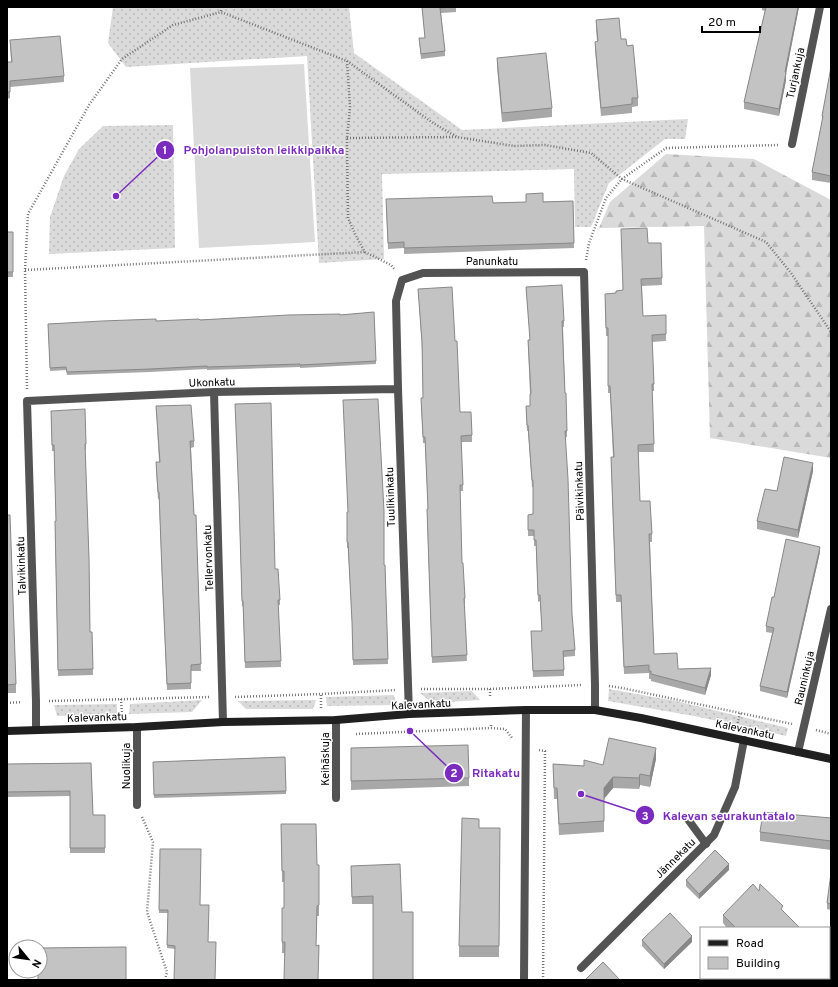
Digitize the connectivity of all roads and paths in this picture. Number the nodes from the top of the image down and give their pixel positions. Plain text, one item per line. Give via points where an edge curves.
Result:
1 (221, 7) edge
2 (820, 7) edge
3 (221, 12) junction
4 (347, 61) junction
5 (457, 137) junction
6 (347, 138) junction
7 (792, 144) joint
8 (622, 179) junction
9 (365, 252) junction
10 (25, 270) junction
11 (584, 272) junction
12 (402, 280) junction
13 (831, 332) edge
14 (398, 389) junction
15 (214, 392) junction
16 (27, 401) junction
17 (831, 609) edge
18 (526, 710) junction
19 (595, 710) junction
20 (408, 714) junction
21 (336, 720) junction
22 (223, 722) junction
23 (137, 727) junction
24 (491, 728) dead end
25 (36, 730) junction
26 (7, 731) edge
27 (336, 735) junction
28 (744, 740) junction
29 (526, 750) junction
30 (798, 752) junction
31 (831, 759) edge
32 (336, 798) dead end
33 (137, 805) joint
34 (687, 818) dead end
35 (706, 844) junction
36 (581, 968) dead end
37 (165, 980) edge
38 (524, 980) edge
39 (543, 980) edge

1 - 3 path
2 - 7 street, Turjankuja
3 - 4 path
3 - 10 path via 173,26 122,59 89,105 28,214
4 - 5 path via 433,123
4 - 6 path via 350,107
5 - 6 path
5 - 8 path via 514,146 545,145 591,154
6 - 9 path via 348,218
7 - 8 path via 666,148
8 - 11 path via 606,198 589,243
8 - 13 path via 766,242 791,273
9 - 10 path
9 - 12 path via 391,265
10 - 16 path
11 - 12 street, Panunkatu via 423,273
11 - 19 street, Päivikinkatu
12 - 14 street, Tuulikinkatu via 396,301
14 - 15 street, Ukonkatu
14 - 20 street, Tuulikinkatu
15 - 16 street, Ukonkatu
15 - 22 street, Tellervonkatu
16 - 25 street, Talvikinkatu
17 - 30 street, Rauninkuja
18 - 19 street, Kalevankatu
18 - 20 street, Kalevankatu
18 - 29 street
19 - 28 street, Kalevankatu
20 - 21 street, Kalevankatu
21 - 22 street, Kalevankatu
21 - 27 street, Keihäskuja
22 - 23 street, Kalevankatu
23 - 25 street, Kalevankatu
23 - 33 street, Nuolikuja
24 - 27 path
25 - 26 street, Kalevankatu
27 - 32 street, Keihäskuja
28 - 30 street, Kalevankatu
28 - 35 street, Jännekatu via 735,787 714,835
29 - 38 street
29 - 39 path via 544,751
30 - 31 street, Kalevankatu
33 - 37 path via 153,842 148,912 167,972
34 - 35 street
35 - 36 street, Jännekatu

